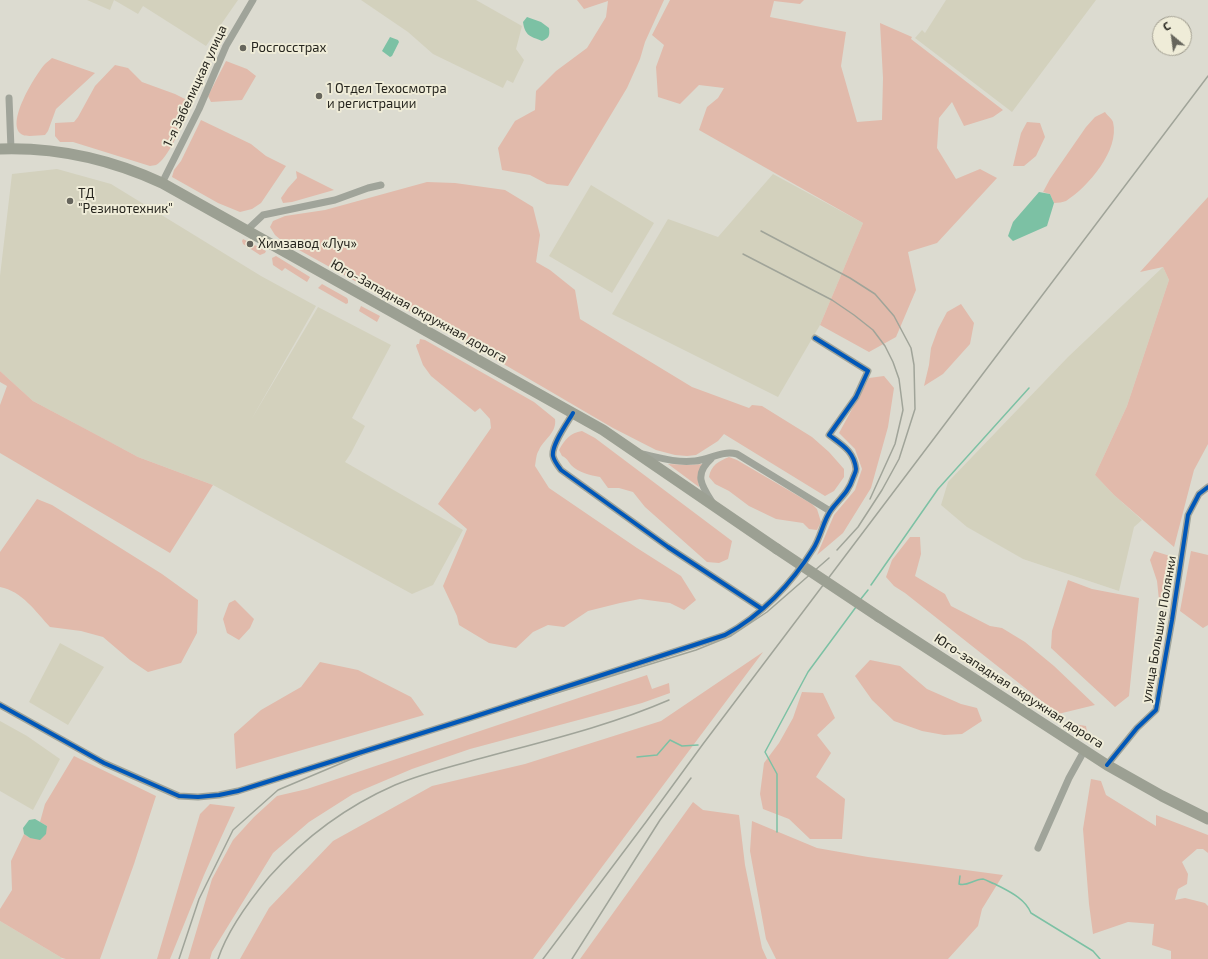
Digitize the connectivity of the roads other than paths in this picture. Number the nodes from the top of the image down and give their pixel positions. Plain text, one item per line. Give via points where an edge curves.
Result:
1 (253, 0) edge
2 (9, 98) dead end
3 (6, 149) edge
4 (162, 183) junction
5 (381, 185) dead end
6 (246, 231) junction
7 (815, 338) dead end
8 (573, 412) junction
9 (636, 452) junction
10 (712, 458) junction
11 (1208, 487) edge
12 (715, 507) junction
13 (830, 511) junction
14 (778, 549) joint
15 (762, 609) junction
16 (0, 705) edge
17 (1084, 751) junction
18 (1107, 765) junction
19 (1208, 819) edge
20 (1038, 848) dead end

1 - 4 street, 1-я Забелицкая улица via 226,46 199,109
2 - 3 street
3 - 4 highway, Юго-Западная окружная дорога via 66,152 131,170
4 - 6 highway, Юго-Западная окружная дорога
5 - 6 street via 335,200 263,215
6 - 8 highway, Юго-Западная окружная дорога
7 - 13 street via 868,371 856,397 829,435 852,453 856,471 850,488
8 - 9 highway, Юго-Западная окружная дорога
8 - 15 street via 553,450 554,460 561,470 668,547
9 - 10 street via 676,461
9 - 12 highway, Юго-Западная окружная дорога
10 - 12 street via 703,467 700,480
10 - 13 street via 728,453 742,457
11 - 18 street, улица Большие Полянки via 1199,494 1188,515 1156,710 1137,728
12 - 14 highway, Юго-Западная окружная дорога
13 - 15 street via 814,548 782,590
14 - 17 highway, Юго-западная окружная дорога, bridge
15 - 16 street via 739,628 710,640 219,795 179,796 104,763
17 - 18 highway, Юго-западная окружная дорога
17 - 20 street
18 - 19 highway, Юго-западная окружная дорога

